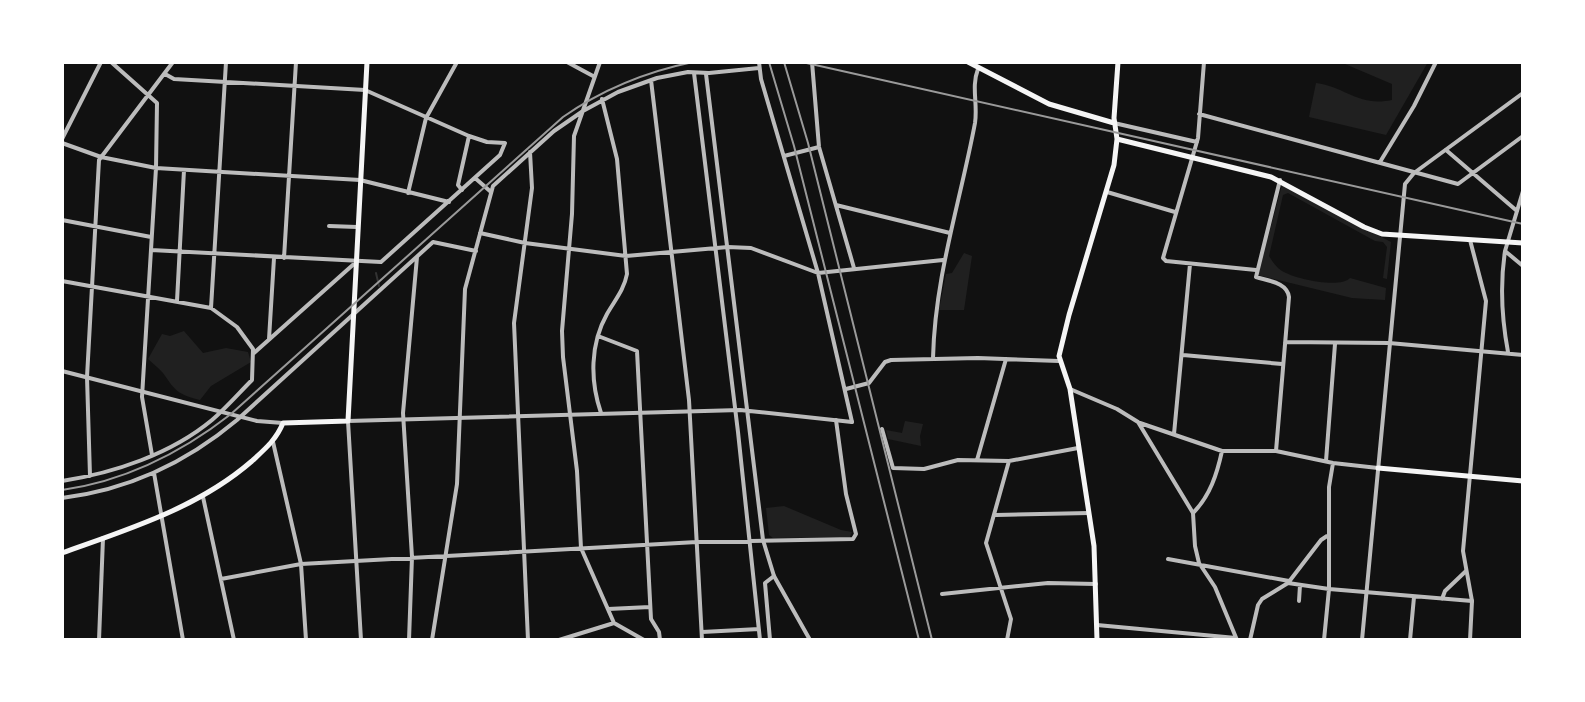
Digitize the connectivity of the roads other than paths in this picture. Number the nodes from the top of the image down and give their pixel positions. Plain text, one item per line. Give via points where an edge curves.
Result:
1 (101, 62) edge
2 (111, 62) edge
3 (173, 62) edge
4 (226, 62) edge
5 (296, 62) edge
6 (367, 62) edge
7 (457, 62) edge
8 (567, 62) edge
9 (600, 62) edge
10 (812, 62) edge
11 (968, 62) edge
12 (1118, 62) edge
13 (1204, 62) edge
14 (1436, 62) edge
15 (759, 65) edge
16 (978, 69) junction
17 (694, 73) junction
18 (165, 74) junction
19 (706, 74) junction
20 (594, 76) junction
21 (651, 80) junction
22 (225, 82) junction
23 (294, 86) junction
24 (365, 90) junction
25 (1523, 93) edge
26 (148, 95) junction
27 (602, 99) junction
28 (583, 111) junction
29 (1199, 114) junction
30 (426, 118) junction
31 (1114, 123) junction
32 (469, 136) junction
33 (1523, 136) edge
34 (1117, 139) junction
35 (62, 141) edge
36 (1197, 142) junction
37 (819, 147) junction
38 (1446, 150) junction
39 (530, 152) junction
40 (784, 156) junction
41 (101, 157) junction
42 (1192, 158) junction
43 (1380, 162) junction
44 (156, 168) junction
45 (184, 170) junction
46 (219, 172) junction
47 (1414, 173) junction
48 (1472, 173) junction
49 (289, 176) junction
50 (475, 178) junction
51 (360, 180) junction
52 (1280, 180) junction
53 (462, 190) junction
54 (1523, 191) edge
55 (491, 192) junction
56 (1107, 192) junction
57 (408, 193) junction
58 (449, 202) junction
59 (836, 205) junction
60 (1517, 211) junction
61 (1175, 214) junction
62 (62, 220) edge
63 (329, 226) dead end
64 (95, 227) junction
65 (357, 227) junction
66 (480, 233) junction
67 (950, 233) junction
68 (1399, 236) junction
69 (151, 237) junction
70 (1470, 240) junction
71 (1508, 241) junction
72 (525, 243) junction
73 (1523, 243) edge
74 (728, 247) junction
75 (715, 248) junction
76 (569, 249) junction
77 (151, 250) junction
78 (476, 251) junction
79 (1505, 251) junction
80 (179, 252) junction
81 (671, 253) junction
82 (214, 254) junction
83 (626, 256) junction
84 (417, 257) junction
85 (274, 258) junction
86 (284, 258) junction
87 (943, 260) junction
88 (355, 263) junction
89 (1190, 264) junction
90 (1523, 266) edge
91 (854, 268) junction
92 (1256, 270) junction
93 (818, 273) junction
94 (62, 281) edge
95 (92, 286) junction
96 (148, 296) junction
97 (177, 301) junction
98 (211, 308) junction
99 (353, 315) junction
100 (598, 336) junction
101 (269, 340) junction
102 (1285, 342) junction
103 (1389, 343) junction
104 (1335, 344) junction
105 (1481, 351) junction
106 (254, 353) junction
107 (1508, 353) junction
108 (1183, 355) junction
109 (1523, 355) edge
110 (933, 358) junction
111 (1006, 359) junction
112 (1059, 361) junction
113 (1282, 364) junction
114 (62, 371) edge
115 (87, 377) junction
116 (846, 389) junction
117 (1070, 389) junction
118 (142, 392) junction
119 (735, 410) junction
120 (748, 410) junction
121 (690, 411) junction
122 (220, 412) junction
123 (640, 412) junction
124 (601, 413) junction
125 (569, 414) junction
126 (518, 415) junction
127 (241, 417) junction
128 (460, 417) junction
129 (404, 419) junction
130 (836, 420) junction
131 (348, 421) junction
132 (1138, 422) junction
133 (283, 423) junction
134 (882, 429) dead end
135 (1174, 434) junction
136 (273, 442) junction
137 (1078, 448) junction
138 (1222, 451) junction
139 (1276, 451) junction
140 (152, 455) junction
141 (977, 460) junction
142 (1009, 461) junction
143 (1326, 461) junction
144 (1333, 463) junction
145 (1378, 468) junction
146 (154, 473) junction
147 (90, 476) junction
148 (1470, 477) junction
149 (62, 481) edge
150 (1523, 481) edge
151 (203, 497) junction
152 (62, 498) edge
153 (1089, 513) junction
154 (1193, 513) junction
155 (995, 515) junction
156 (162, 516) junction
157 (1327, 536) junction
158 (103, 537) junction
159 (763, 540) junction
160 (750, 541) junction
161 (697, 542) junction
162 (647, 544) junction
163 (581, 548) junction
164 (524, 552) junction
165 (62, 553) edge
166 (447, 556) junction
167 (412, 557) junction
168 (1168, 559) dead end
169 (357, 561) junction
170 (1199, 563) junction
171 (301, 564) junction
172 (1466, 571) junction
173 (774, 576) junction
174 (221, 579) junction
175 (1289, 582) junction
176 (1096, 584) junction
177 (1300, 585) junction
178 (1001, 588) junction
179 (1329, 589) junction
180 (1366, 592) junction
181 (942, 594) dead end
182 (1414, 597) junction
183 (1442, 599) junction
184 (1299, 601) dead end
185 (1472, 601) junction
186 (650, 607) junction
187 (608, 609) junction
188 (614, 623) junction
189 (1097, 625) junction
190 (759, 629) junction
191 (702, 632) junction
192 (1177, 632) junction
193 (1236, 639) edge
194 (99, 640) edge
195 (183, 640) edge
196 (234, 640) edge
197 (306, 640) edge
198 (361, 640) edge
199 (409, 640) edge
200 (432, 640) edge
201 (528, 640) edge
202 (559, 640) edge
203 (644, 640) edge
204 (660, 640) edge
205 (702, 640) edge
206 (760, 640) edge
207 (770, 640) edge
208 (810, 640) edge
209 (1007, 640) edge
210 (1097, 640) edge
211 (1176, 640) edge
212 (1250, 640) edge
213 (1324, 640) edge
214 (1362, 640) edge
215 (1410, 640) edge
216 (1470, 640) edge

1 - 35 street
2 - 26 street
3 - 18 street
4 - 22 street
5 - 23 street
6 - 24 main road
7 - 30 street
8 - 20 street
9 - 20 street
10 - 37 street
11 - 16 main road
12 - 31 main road
13 - 29 street
14 - 43 street
15 - 19 street
15 - 40 street
16 - 31 main road via 1049,104
16 - 67 street via 973,82 975,120
17 - 19 street
17 - 21 street
17 - 75 street
18 - 22 street
18 - 26 street
19 - 74 street
20 - 28 street
21 - 27 street
21 - 81 street
22 - 23 street
22 - 46 street
23 - 24 street
23 - 49 street
24 - 30 street
24 - 51 main road
25 - 38 street
26 - 41 street
26 - 44 street via 157,103
27 - 28 street
27 - 83 street via 617,159
28 - 39 street
28 - 76 street via 574,136
29 - 36 street
29 - 43 street
30 - 32 street
30 - 57 street
31 - 34 main road
31 - 36 street
32 - 50 street via 505,143 500,155
32 - 53 street via 458,185
33 - 48 street
34 - 42 main road
34 - 56 main road
35 - 41 street
36 - 42 street
37 - 40 street
37 - 59 street
38 - 47 street
38 - 48 street
39 - 55 street
39 - 72 street
40 - 93 street
41 - 44 street
41 - 64 street
42 - 52 main road
42 - 61 street
43 - 47 street
44 - 45 street
44 - 69 street
45 - 46 street
45 - 80 street
46 - 49 street
46 - 82 street
47 - 48 street via 1458,184
47 - 68 street via 1404,189
48 - 60 street
49 - 51 street
49 - 86 street
50 - 53 street
50 - 55 street
51 - 57 street
51 - 65 main road
52 - 68 main road via 1373,231
52 - 92 street
53 - 58 street
54 - 60 street
55 - 66 street
56 - 61 street
56 - 112 main road
57 - 58 street
58 - 88 street via 383,261
59 - 67 street
59 - 91 street
60 - 71 street
61 - 89 street via 1163,258
62 - 64 street
63 - 65 street
64 - 69 street
64 - 95 street
65 - 88 main road
66 - 72 street
66 - 78 street
67 - 87 street
68 - 70 main road
68 - 103 street
69 - 77 street
70 - 71 main road
70 - 105 street via 1486,301
71 - 73 main road
71 - 79 street
72 - 76 street
72 - 126 street via 514,323
74 - 75 street
74 - 93 street via 762,250
74 - 120 street
75 - 81 street
75 - 119 street
76 - 83 street
76 - 125 street via 562,331
77 - 80 street
77 - 96 street
78 - 84 street via 433,242
78 - 128 street via 465,289
79 - 90 street
79 - 107 street via 1503,328
80 - 82 street
80 - 97 street
81 - 83 street
81 - 121 street
82 - 85 street
82 - 98 street
83 - 100 street via 625,286
84 - 99 street
84 - 129 street
85 - 86 street
85 - 101 street
86 - 88 street
87 - 91 street
87 - 110 street
88 - 99 main road
88 - 101 street
89 - 92 street
89 - 108 street
91 - 93 street
92 - 102 street via 1256,277 1288,291
93 - 116 street
94 - 95 street
95 - 96 street
95 - 115 street
96 - 97 street
96 - 118 street
97 - 98 street
98 - 106 street via 237,327
99 - 127 street
99 - 131 main road
100 - 123 street via 637,351
100 - 124 street via 593,392
101 - 106 street
102 - 104 street
102 - 113 street
103 - 104 street
103 - 105 street
103 - 145 street
104 - 143 street
105 - 107 street
105 - 148 street
106 - 122 street via 252,380
107 - 109 street
108 - 113 street
108 - 135 street
110 - 111 street
110 - 116 street via 885,362 869,383
111 - 112 street
111 - 141 street
112 - 117 main road
113 - 139 street
114 - 115 street
115 - 118 street
115 - 147 street
116 - 130 street via 852,422
117 - 132 street
117 - 137 main road
118 - 122 street
118 - 140 street
119 - 120 street
119 - 121 street
119 - 160 street
120 - 130 street
120 - 159 street
121 - 123 street
121 - 161 street
122 - 127 street
122 - 140 street
123 - 124 street
123 - 162 street
124 - 125 street
125 - 126 street
125 - 163 street
126 - 128 street
126 - 164 street
127 - 133 street
127 - 146 street via 210,442
128 - 129 street
128 - 166 street
129 - 131 street
129 - 167 street
130 - 159 street via 853,539
131 - 133 main road
131 - 169 street
132 - 135 street
132 - 154 street
133 - 136 main road
134 - 141 street via 893,468
135 - 138 street
136 - 151 main road
136 - 171 street
137 - 142 street
137 - 153 main road
138 - 139 street
138 - 154 street via 1215,479
139 - 143 street
140 - 147 street
141 - 142 street
142 - 155 street
143 - 144 street
144 - 145 street
144 - 157 street
145 - 148 main road
145 - 180 street
146 - 152 street
146 - 156 street
147 - 149 street
148 - 150 main road
148 - 172 street
151 - 156 main road
151 - 174 street
153 - 155 street
153 - 176 main road
154 - 170 street
155 - 178 street via 986,543
156 - 158 main road
156 - 195 street
157 - 175 street
157 - 179 street
158 - 165 main road
158 - 194 street
159 - 160 street
159 - 173 street
160 - 161 street
160 - 190 street
161 - 162 street
161 - 191 street
162 - 163 street
162 - 186 street
163 - 164 street
163 - 187 street
164 - 166 street
164 - 201 street
166 - 167 street
166 - 200 street
167 - 169 street
167 - 199 street
168 - 170 street
169 - 171 street
169 - 198 street
170 - 175 street
170 - 193 street
171 - 174 street
171 - 197 street
172 - 183 street
172 - 185 street
173 - 207 street via 765,583
173 - 208 street
174 - 196 street
175 - 177 street
175 - 212 street via 1262,599
176 - 178 street
176 - 189 main road
177 - 179 street
177 - 184 street
178 - 181 street
178 - 209 street via 1011,619
179 - 180 street
179 - 213 street
180 - 182 street
180 - 214 street
182 - 183 street
182 - 215 street
183 - 185 street
185 - 216 street
186 - 187 street
186 - 204 street
187 - 188 street
188 - 202 street
188 - 203 street
189 - 192 street
189 - 210 main road
190 - 191 street
190 - 206 street
191 - 205 street
192 - 193 street
192 - 211 street

